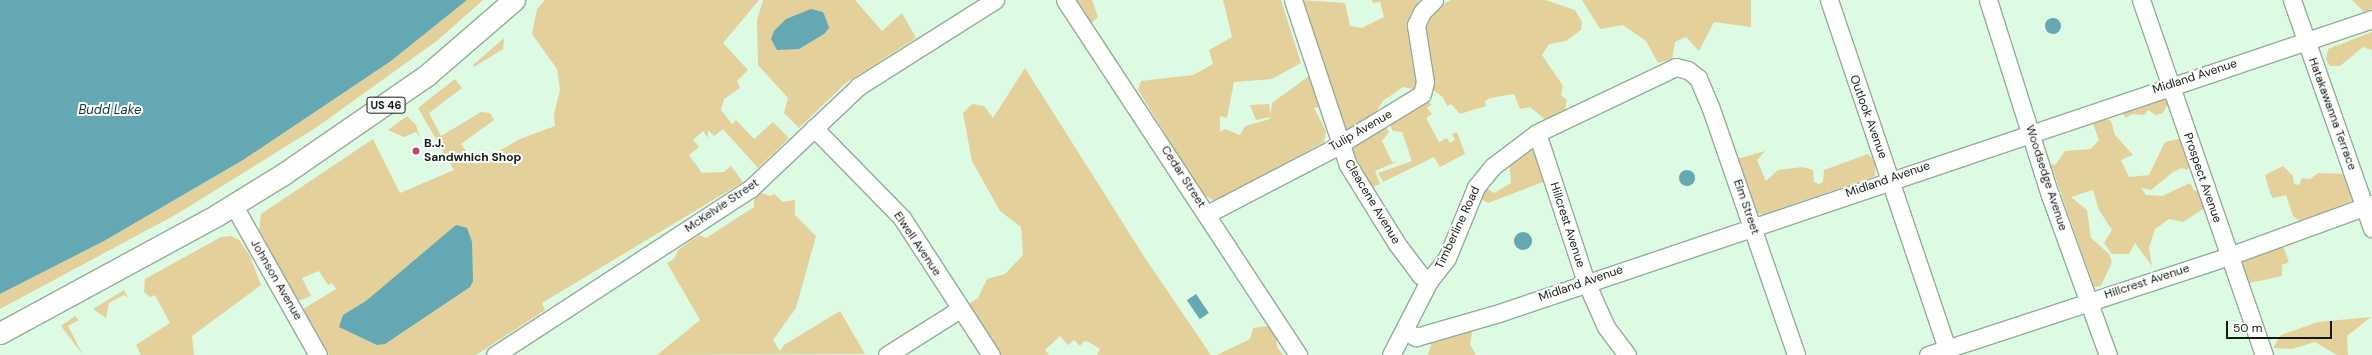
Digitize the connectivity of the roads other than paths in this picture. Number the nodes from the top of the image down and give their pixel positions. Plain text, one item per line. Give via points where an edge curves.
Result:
1 (514, 0) edge
2 (996, 0) edge
3 (1065, 0) edge
4 (1293, 0) edge
5 (1434, 0) edge
6 (1829, 0) edge
7 (1988, 0) edge
8 (2141, 0) edge
9 (2292, 0) edge
10 (2372, 19) edge
11 (2306, 41) junction
12 (1684, 68) joint
13 (2170, 85) junction
14 (814, 128) junction
15 (2031, 132) junction
16 (1537, 133) junction
17 (1339, 144) junction
18 (1890, 179) junction
19 (2369, 205) edge
20 (234, 206) junction
21 (1207, 214) junction
22 (1754, 228) junction
23 (2372, 228) edge
24 (2229, 256) junction
25 (1429, 281) junction
26 (1586, 282) junction
27 (2088, 301) junction
28 (960, 309) junction
29 (1405, 331) junction
30 (0, 333) edge
31 (1947, 348) junction
32 (318, 355) edge
33 (495, 355) edge
34 (887, 355) edge
35 (990, 355) edge
36 (1298, 355) edge
37 (1391, 355) edge
38 (1627, 355) edge
39 (1796, 355) edge
40 (1928, 355) edge
41 (2108, 355) edge
42 (2264, 355) edge

1 - 20 main road, US 46 via 471,40 406,91
2 - 14 street, McKelvie Street via 859,86
3 - 21 street, Cedar Street
4 - 17 street, Cleacene Avenue
5 - 17 street, Tulip Avenue via 1416,25 1424,92
6 - 18 street, Outlook Avenue
7 - 15 street, Woodsedge Avenue
8 - 13 street, Prospect Avenue
9 - 11 street, Hatakawanna Terrace
10 - 11 street, Midland Avenue
11 - 13 street, Midland Avenue
11 - 19 street, Hatakawanna Terrace
12 - 16 street, Timberline Road via 1666,69
12 - 22 street, Elm Street via 1702,86
13 - 15 street, Midland Avenue
13 - 24 street, Prospect Avenue
14 - 28 street, Elwell Avenue via 902,218
14 - 33 street, McKelvie Street via 750,189
15 - 18 street, Midland Avenue
15 - 27 street, Woodsedge Avenue
16 - 25 street, Timberline Road via 1510,151 1480,181 1447,258
16 - 26 street, Hillcrest Avenue
17 - 21 street, Tulip Avenue
17 - 25 street, Cleacene Avenue via 1348,165 1397,244 1420,275
18 - 22 street, Midland Avenue
18 - 31 street, Outlook Avenue
19 - 23 street, Hatakawanna Terrace
19 - 24 street, Hillcrest Avenue
20 - 30 main road, US 46
20 - 32 street, Johnson Avenue
21 - 36 street, Cedar Street
22 - 26 street, Midland Avenue
22 - 39 street, Elm Street
24 - 27 street, Hillcrest Avenue
24 - 42 street, Prospect Avenue
25 - 29 street, Timberline Road
26 - 29 street, Midland Avenue via 1442,330 1416,337
26 - 38 street, Hillcrest Avenue via 1606,327
27 - 31 street, Hillcrest Avenue
27 - 41 street, Woodsedge Avenue
28 - 34 street
28 - 35 street, Elwell Avenue
29 - 37 street, Timberline Road
31 - 40 street, Hillcrest Avenue

